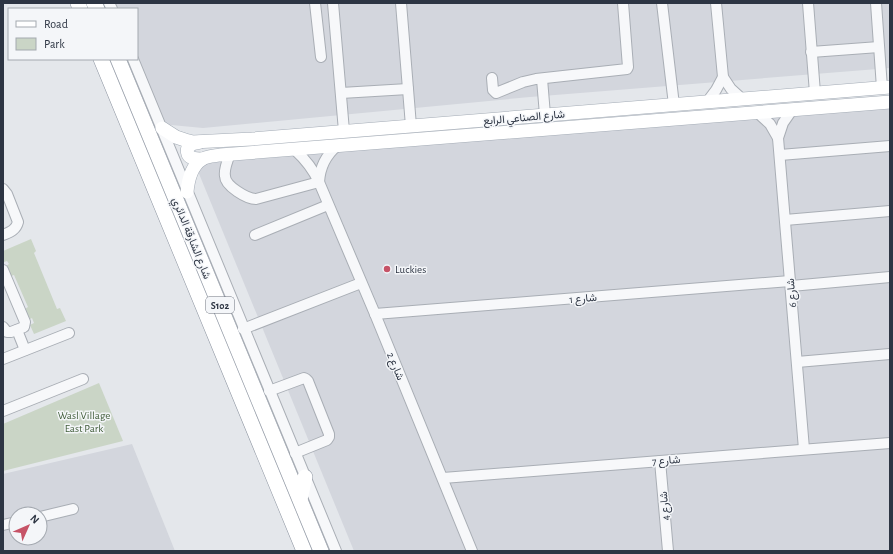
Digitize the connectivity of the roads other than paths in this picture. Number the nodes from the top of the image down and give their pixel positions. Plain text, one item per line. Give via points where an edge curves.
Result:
1 (315, 3) edge
2 (333, 3) edge
3 (401, 3) edge
4 (623, 3) edge
5 (662, 3) edge
6 (716, 3) edge
7 (808, 3) edge
8 (876, 3) edge
9 (879, 46) junction
10 (811, 52) junction
11 (321, 57) dead end
12 (101, 60) edge
13 (118, 60) edge
14 (133, 60) edge
15 (723, 77) junction
16 (492, 78) dead end
17 (542, 79) junction
18 (886, 88) edge
19 (408, 89) junction
20 (341, 93) junction
21 (815, 93) junction
22 (742, 99) junction
23 (707, 102) junction
24 (890, 102) edge
25 (674, 105) junction
26 (792, 110) junction
27 (758, 113) junction
28 (545, 115) junction
29 (411, 126) junction
30 (162, 128) junction
31 (344, 131) junction
32 (778, 138) junction
33 (202, 142) junction
34 (337, 146) junction
35 (890, 146) edge
36 (295, 150) junction
37 (230, 154) junction
38 (780, 155) junction
39 (202, 159) junction
40 (319, 182) junction
41 (3, 189) edge
42 (187, 192) junction
43 (328, 205) junction
44 (890, 211) edge
45 (785, 220) junction
46 (3, 235) edge
47 (255, 235) dead end
48 (3, 270) edge
49 (890, 277) edge
50 (361, 283) junction
51 (791, 284) junction
52 (375, 314) junction
53 (3, 327) edge
54 (244, 329) junction
55 (17, 330) junction
56 (69, 333) dead end
57 (25, 350) junction
58 (890, 354) edge
59 (3, 359) edge
60 (797, 362) junction
61 (83, 378) dead end
62 (269, 391) junction
63 (3, 411) edge
64 (890, 442) edge
65 (804, 449) junction
66 (295, 452) junction
67 (660, 461) junction
68 (305, 477) junction
69 (443, 478) junction
70 (300, 500) junction
71 (73, 509) dead end
72 (48, 515) edge
73 (304, 551) edge
74 (321, 551) edge
75 (336, 551) edge
76 (472, 551) edge
77 (668, 551) edge

1 - 11 street
2 - 20 street
3 - 19 street
4 - 17 street via 628,68
5 - 25 street
6 - 15 street
7 - 10 street
8 - 9 street
9 - 10 street
9 - 18 street
10 - 21 street
12 - 73 highway, شارع الشارقة الدائري / S102
13 - 70 highway, شارع الشارقة الدائري / S102
14 - 30 street
15 - 22 street
15 - 23 street
16 - 17 street via 493,90 496,92 524,82
17 - 28 street
18 - 21 main road, شارع الصناعي الرابع
19 - 20 street
19 - 29 street
20 - 31 street
21 - 22 main road, شارع الصناعي الرابع
22 - 23 main road, شارع الصناعي الرابع
23 - 25 main road, شارع الصناعي الرابع
24 - 26 main road, شارع الصناعي الرابع
25 - 28 main road, شارع الصناعي الرابع
26 - 27 main road, شارع الصناعي الرابع
26 - 32 street, شارع 6 via 783,123
27 - 32 street, شارع 6 via 770,124
27 - 34 main road, شارع الصناعي الرابع
28 - 29 main road, شارع الصناعي الرابع
29 - 31 main road, شارع الصناعي الرابع
30 - 33 main road, شارع الصناعي الرابع via 185,140
30 - 42 street
31 - 33 main road, شارع الصناعي الرابع
32 - 38 street, شارع 6
33 - 39 main road via 191,145 187,151 193,159
34 - 36 main road, شارع الصناعي الرابع
34 - 40 street via 325,158
35 - 38 street
36 - 37 main road, شارع الصناعي الرابع
36 - 40 street, شارع 2 via 309,164
37 - 39 main road, شارع الصناعي الرابع
37 - 40 street via 225,176 228,185 251,199
38 - 45 street, شارع 6
39 - 42 main road via 193,170
40 - 43 street, شارع 2
41 - 46 street via 18,222 15,229
42 - 54 street
43 - 47 street
43 - 50 street, شارع 2
44 - 45 street
45 - 51 street, شارع 6
48 - 55 street via 25,322 24,327
49 - 51 street, شارع 1
50 - 52 street, شارع 2
50 - 54 street
51 - 52 street, شارع 1
51 - 60 street, شارع 6
52 - 69 street, شارع 2
53 - 55 street via 9,332
54 - 62 street
55 - 57 street
56 - 57 street
57 - 59 street
58 - 60 street
60 - 65 street, شارع 6
61 - 63 street
62 - 66 street
62 - 66 street via 302,379 308,381 329,437
64 - 65 street, شارع 7
65 - 67 street, شارع 7
66 - 68 street
67 - 69 street, شارع 7
67 - 77 street, شارع 4
68 - 70 highway
68 - 75 street
69 - 76 street, شارع 2
70 - 74 highway, شارع الشارقة الدائري / S102
71 - 72 street

